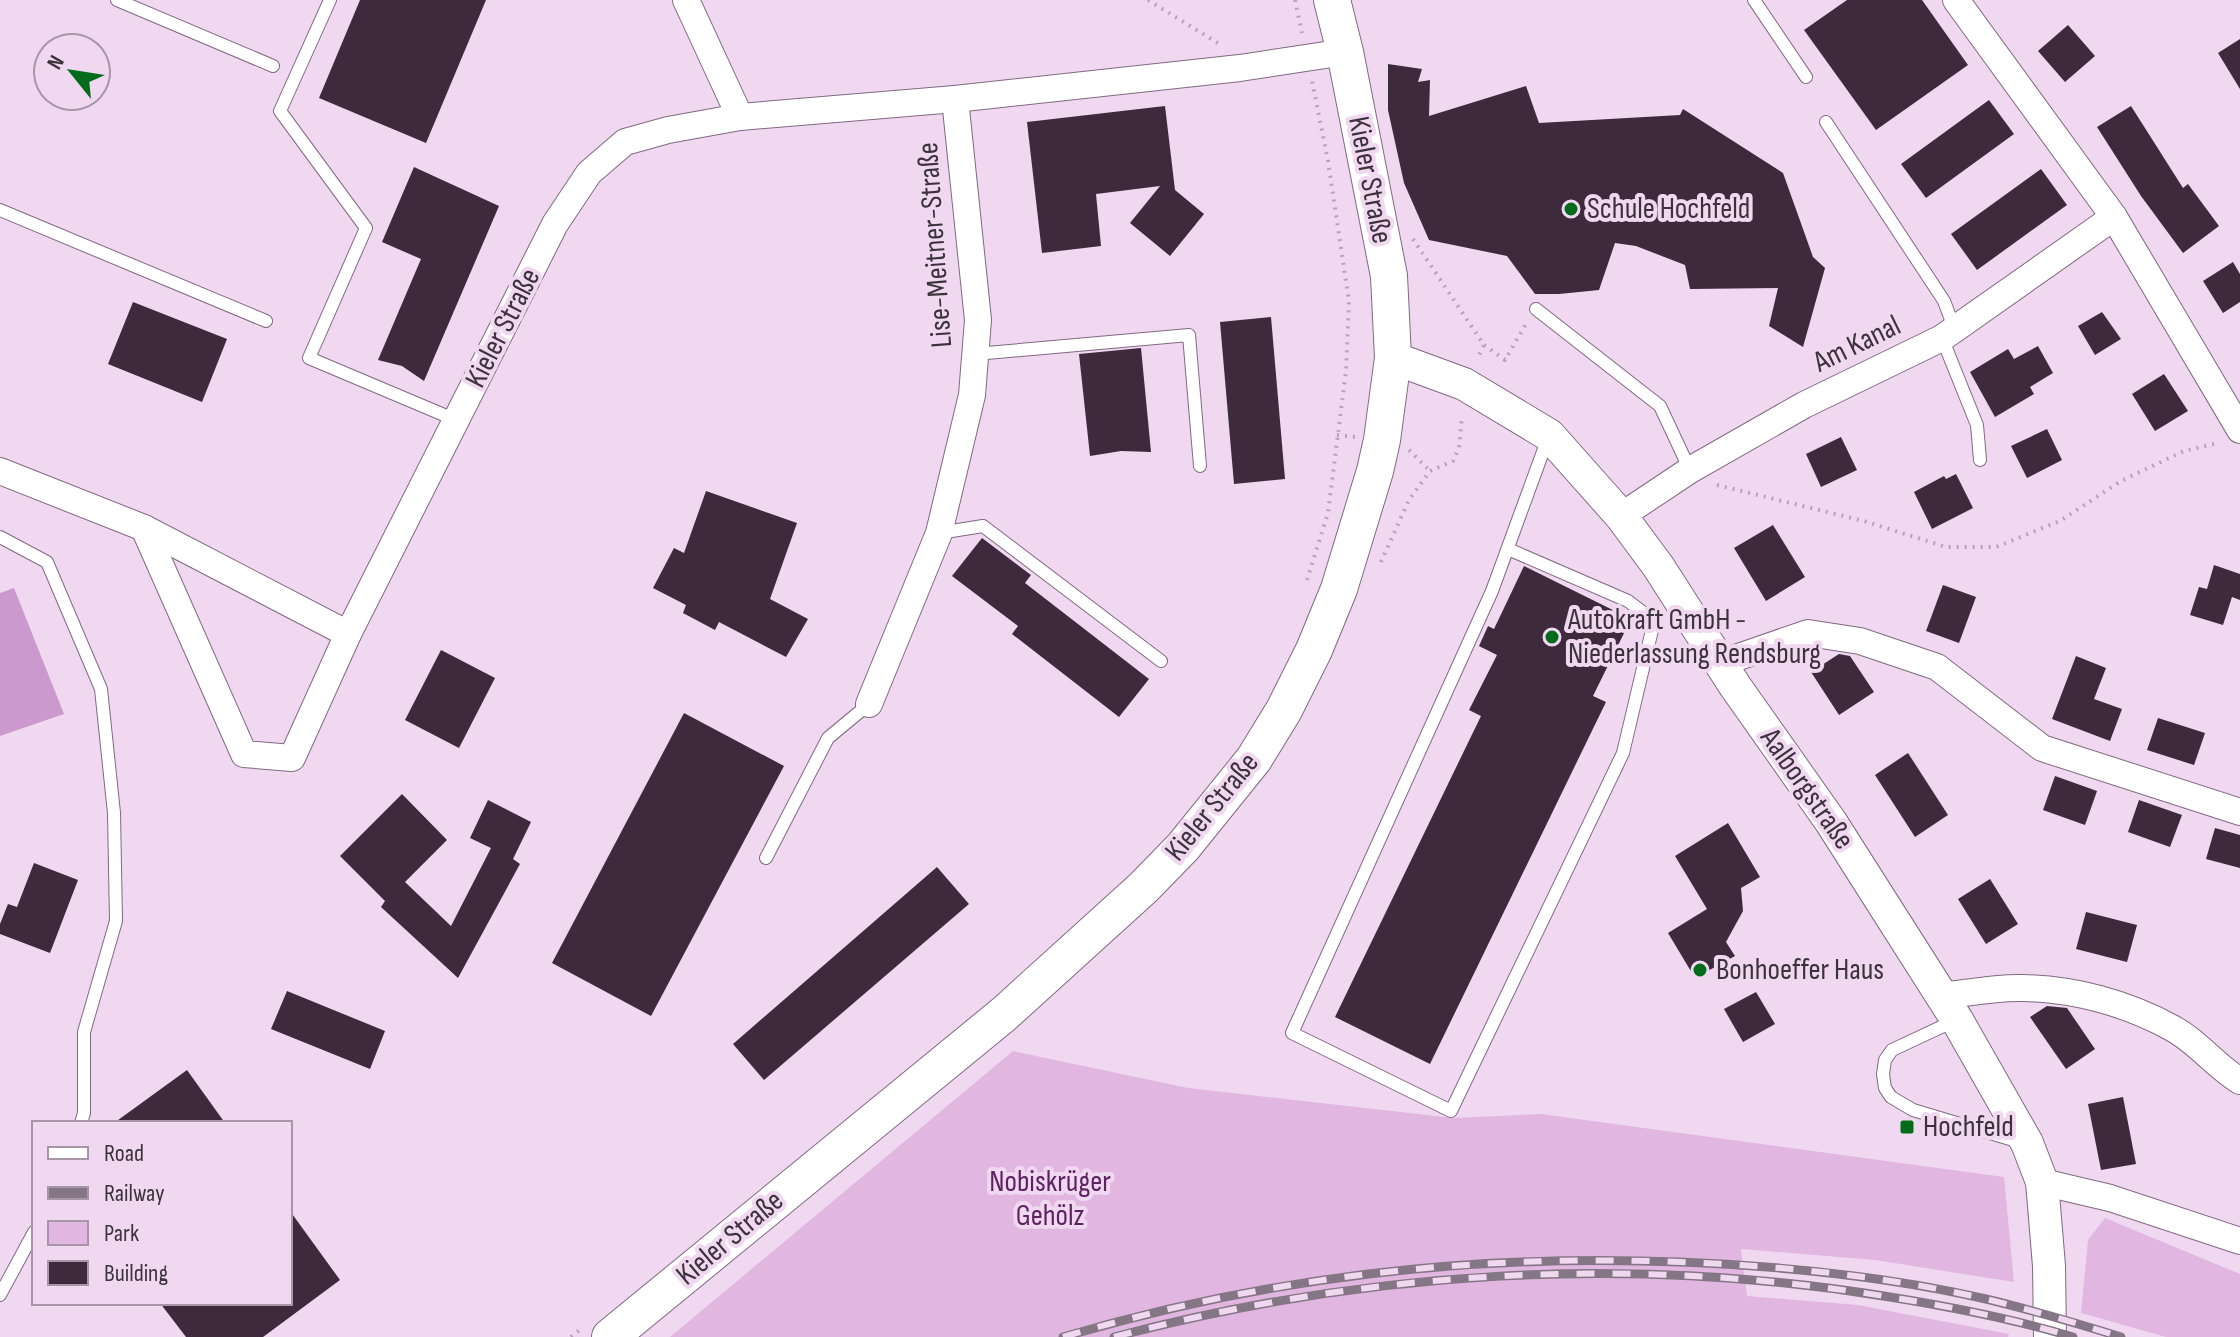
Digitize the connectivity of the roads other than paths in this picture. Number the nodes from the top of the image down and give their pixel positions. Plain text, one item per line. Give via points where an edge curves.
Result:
1 (117, 0) edge
2 (330, 0) edge
3 (686, 0) edge
4 (1332, 0) edge
5 (1754, 0) edge
6 (1956, 0) edge
7 (1345, 52) junction
8 (273, 66) dead end
9 (1806, 77) dead end
10 (955, 99) junction
11 (740, 117) junction
12 (1826, 122) dead end
13 (0, 210) edge
14 (2114, 217) junction
15 (1536, 309) road end
16 (266, 321) dead end
17 (1949, 334) junction
18 (975, 354) junction
19 (1393, 358) junction
20 (456, 420) junction
21 (1549, 435) junction
22 (2233, 436) edge
23 (1980, 460) dead end
24 (1200, 466) dead end
25 (1690, 470) junction
26 (0, 471) edge
27 (1621, 516) junction
28 (144, 528) junction
29 (939, 533) junction
30 (0, 537) edge
31 (1508, 549) junction
32 (348, 634) junction
33 (1161, 661) dead end
34 (1721, 663) junction
35 (869, 704) joint
36 (2240, 812) edge
37 (766, 858) dead end
38 (1949, 1008) junction
39 (2240, 1081) edge
40 (82, 1121) edge
41 (2027, 1143) junction
42 (2042, 1182) junction
43 (32, 1236) edge
44 (2240, 1241) edge
45 (0, 1295) edge
46 (610, 1337) edge
47 (2050, 1337) edge

1 - 8 lane
2 - 20 lane via 280,111 366,228 309,358
3 - 11 street
4 - 7 main road, Kieler Straße
5 - 9 lane
6 - 14 street
7 - 10 street, Kieler Straße
7 - 19 main road, Kieler Straße via 1389,276
10 - 11 street, Kieler Straße
10 - 18 street, Lise-Meitner-Straße via 976,290
11 - 20 street, Kieler Straße via 625,142 589,173 555,224
12 - 17 lane via 1944,301
13 - 16 lane
14 - 17 street, Am Kanal
14 - 22 street
15 - 25 lane via 1660,406
17 - 23 lane via 1977,425
17 - 25 street, Am Kanal via 1804,405
18 - 24 lane via 1189,335
18 - 29 street, Lise-Meitner-Straße via 972,395
19 - 21 street, Aalborgstraße via 1464,384
19 - 46 main road, Kieler Straße via 1375,471 1339,589 1314,650 1254,759 1143,888 1004,1014
20 - 32 street, Kieler Straße
21 - 27 street, Aalborgstraße
21 - 31 lane
25 - 27 street, Am Kanal
26 - 28 street
27 - 34 street, Aalborgstraße
28 - 32 street
28 - 32 street, Kieler Straße via 244,754 292,758
29 - 33 lane via 983,526
29 - 35 street, Lise-Meitner-Straße
30 - 40 lane via 47,562 101,689 114,813 116,921 84,1032
31 - 31 lane via 1292,1033 1451,1111 1623,753 1652,630 1645,614 1628,601
34 - 36 street via 1808,633 1860,641 1937,667 2042,748
34 - 38 street, Aalborgstraße via 1831,822
35 - 37 lane via 828,738
38 - 39 street via 2022,988 2082,994 2175,1029
38 - 41 street, Aalborgstraße
38 - 41 lane via 1892,1050 1885,1060 1885,1088 1913,1110
41 - 42 street, Aalborgstraße
42 - 44 street via 2110,1198
42 - 47 street, Aalborgstraße
43 - 45 lane

